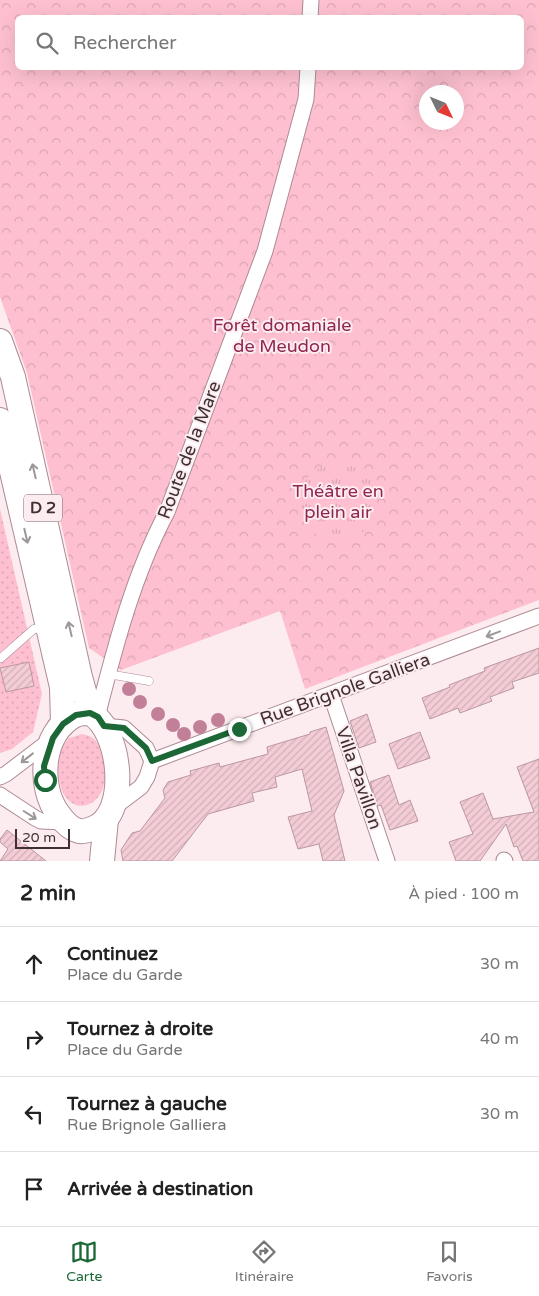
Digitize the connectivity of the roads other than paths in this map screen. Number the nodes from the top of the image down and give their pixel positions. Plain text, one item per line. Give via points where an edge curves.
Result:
1 (311, 0) edge
2 (310, 15) edge
3 (308, 70) edge
4 (0, 341) edge
5 (0, 420) edge
6 (539, 616) edge
7 (47, 628) junction
8 (1, 658) edge
9 (108, 674) junction
10 (148, 681) dead end
11 (331, 695) junction
12 (97, 718) junction
13 (58, 731) junction
14 (152, 761) junction
15 (0, 777) edge
16 (0, 795) edge
17 (110, 814) junction
18 (68, 826) junction
19 (93, 861) edge
20 (102, 861) edge
21 (387, 861) edge

1 - 2 street
3 - 9 street, Route de la Mare via 306,99 265,251 167,512 150,544
12 -> 4 main road, D 2 via 80,677 13,377
5 -> 7 main road, D 2
6 -> 11 street, Rue Brignole Galliera
7 - 8 lane via 34,629
7 - 13 main road, D 2 via 62,687
9 - 10 lane
9 - 12 street, Route de la Mare
11 - 14 street, Rue Brignole Galliera
11 - 21 street, Villa Pavillon
12 - 13 main road via 76,715
12 - 14 street via 124,728 146,748
12 - 17 main road via 111,740 117,764
13 -> 15 street
13 - 18 main road via 44,766 46,790 54,809
14 - 17 street via 141,787
16 -> 18 street via 34,818
17 - 18 main road via 90,830 81,832
17 - 20 main road
18 - 19 main road

